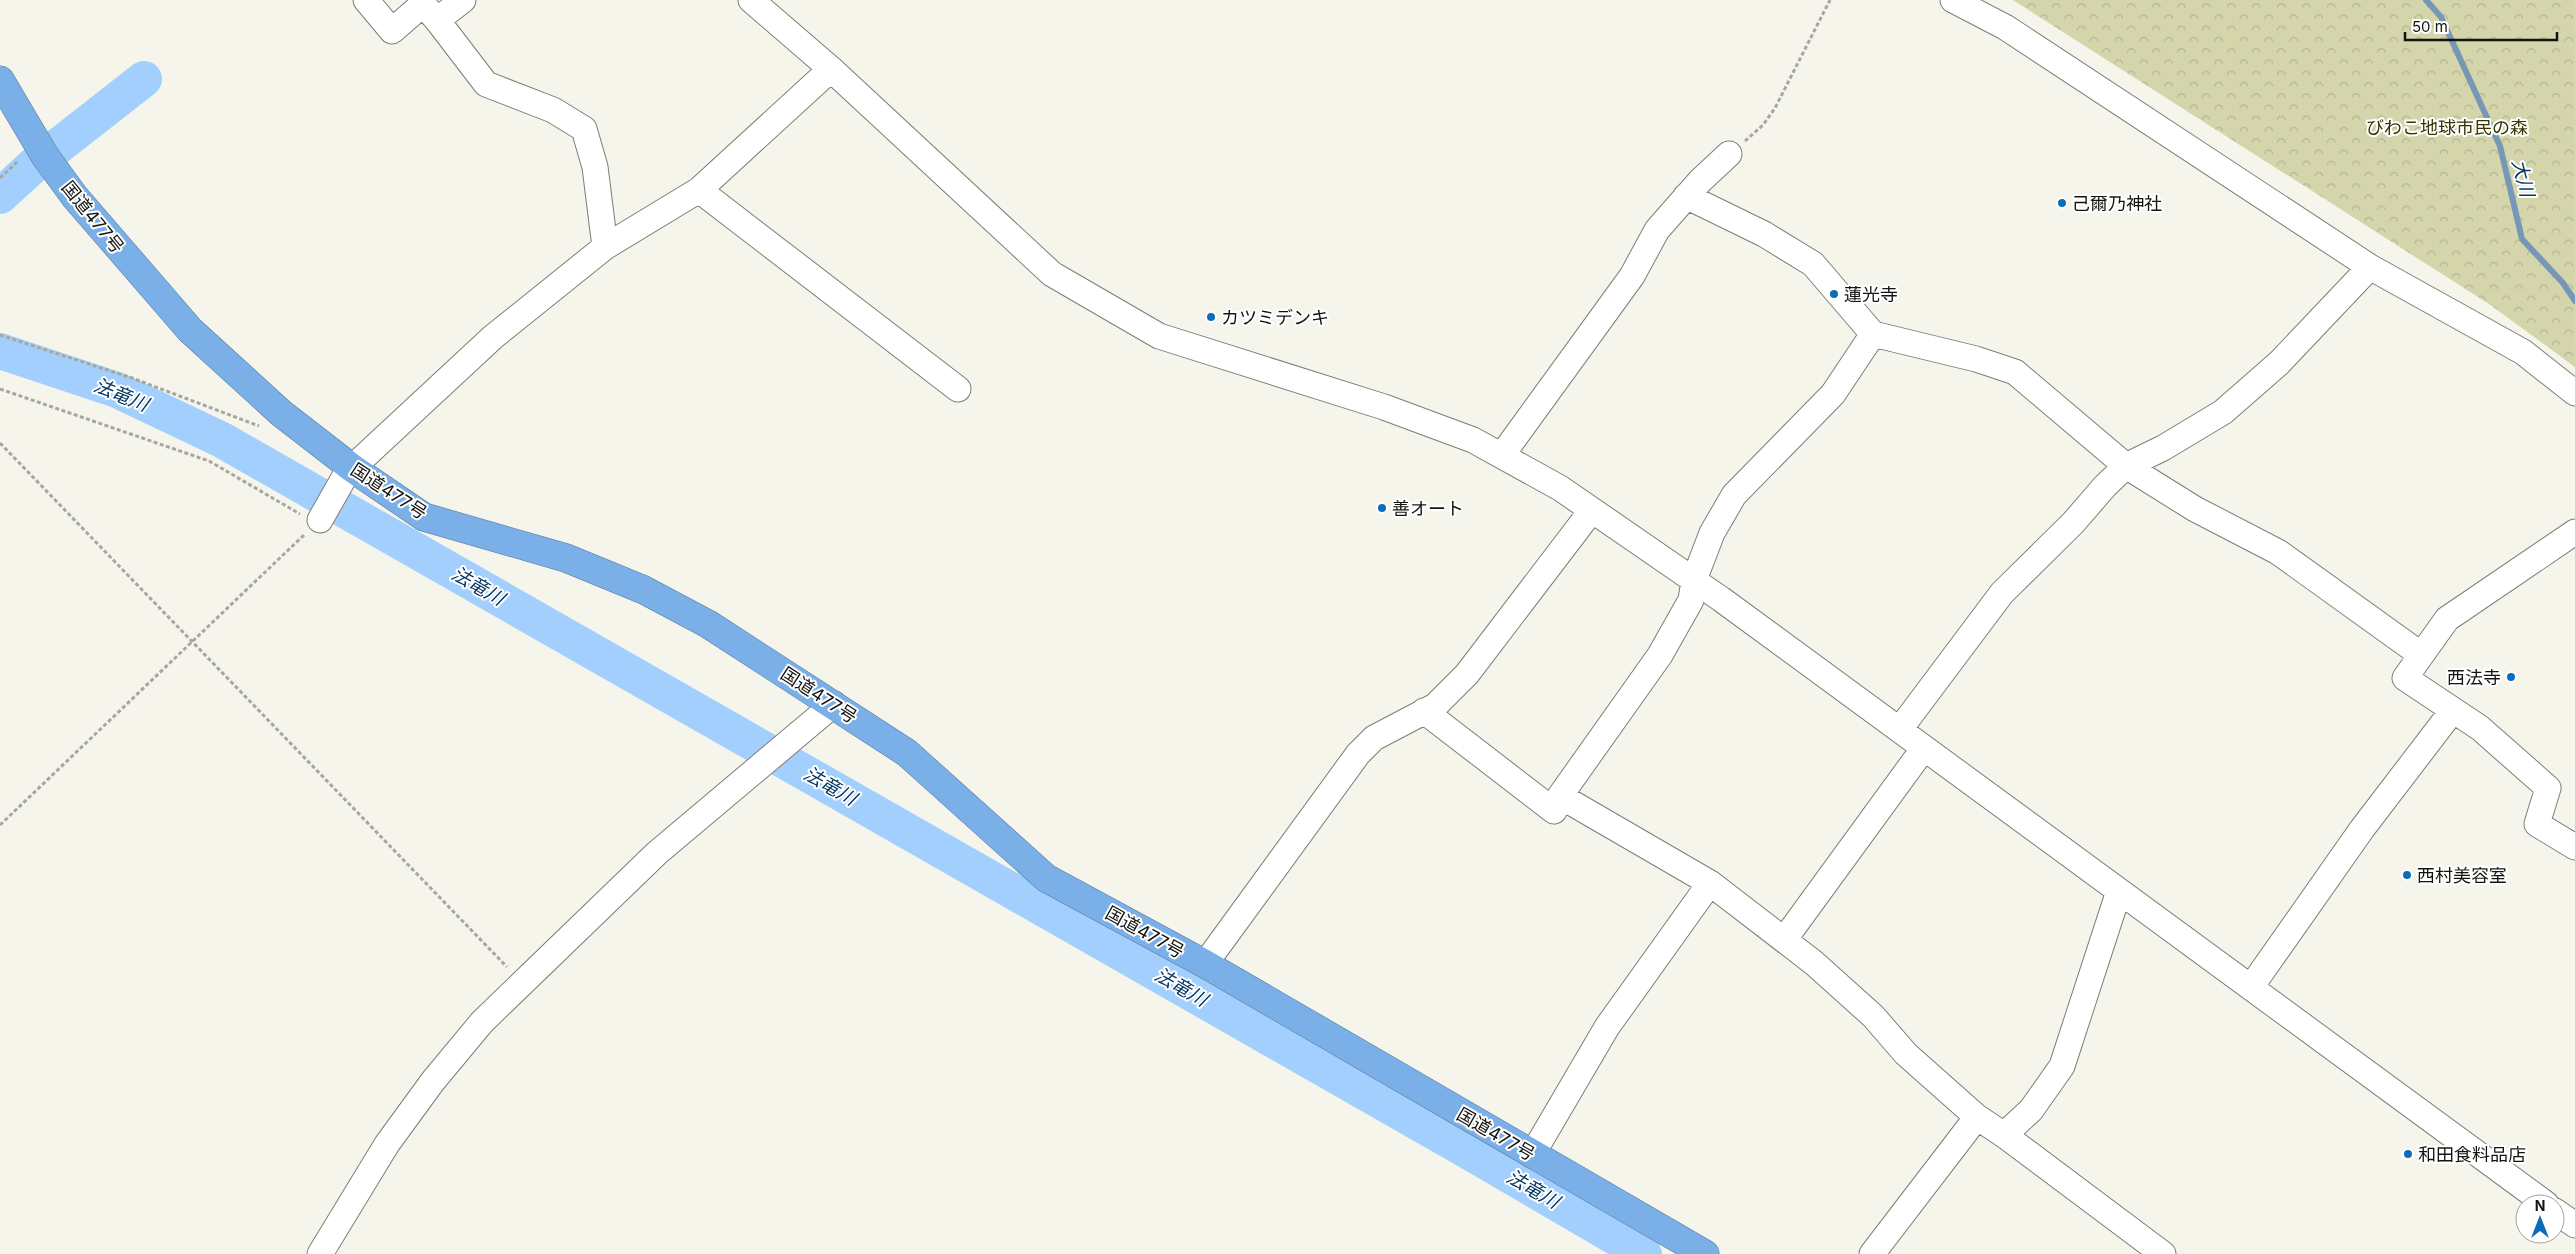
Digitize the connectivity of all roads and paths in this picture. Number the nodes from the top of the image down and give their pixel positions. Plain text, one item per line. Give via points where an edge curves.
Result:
1 (366, 0) edge
2 (463, 0) edge
3 (752, 0) edge
4 (1830, 0) edge
5 (1953, 0) edge
6 (437, 20) junction
7 (831, 69) junction
8 (0, 80) edge
9 (1729, 154) joint
10 (699, 190) junction
11 (1686, 196) junction
12 (604, 247) junction
13 (2370, 267) junction
14 (1873, 334) junction
15 (0, 335) edge
16 (958, 389) dead end
17 (0, 390) edge
18 (2575, 393) edge
19 (264, 428) dead end
20 (0, 443) edge
21 (1502, 455) junction
22 (2126, 466) junction
23 (348, 472) junction
24 (1592, 510) junction
25 (318, 522) junction
26 (2575, 532) edge
27 (1694, 580) junction
28 (190, 641) junction
29 (2420, 654) junction
30 (834, 704) junction
31 (2453, 710) junction
32 (1424, 712) junction
33 (1900, 729) junction
34 (1924, 748) junction
35 (1560, 796) junction
36 (0, 825) edge
37 (2575, 847) edge
38 (1710, 883) junction
39 (2119, 891) junction
40 (1784, 940) junction
41 (1204, 964) junction
42 (521, 982) junction
43 (2251, 987) junction
44 (1976, 1118) junction
45 (2004, 1135) junction
46 (1532, 1155) junction
47 (2532, 1194) edge
48 (320, 1254) edge
49 (1705, 1254) edge
50 (1872, 1254) edge
51 (2163, 1254) edge

1 - 6 street via 392,31 423,4
2 - 6 street
3 - 7 street
4 - 9 path via 1775,108 1763,125
5 - 13 street via 2006,26
6 - 12 street via 486,84 553,110 584,129 595,167
7 - 10 street
7 - 21 street via 1052,274 1159,336 1384,407 1473,440
8 - 23 highway, 国道477号 via 45,156 108,238 190,330
9 - 11 street
10 - 12 street
10 - 16 street
11 - 14 street via 1764,234 1813,264
11 - 21 street via 1657,230 1632,276
12 - 23 street via 493,337
13 - 18 street via 2522,352
13 - 22 street via 2279,363 2223,412
14 - 22 street via 2016,372
14 - 27 street via 1834,394 1734,495 1712,533
15 - 19 path via 132,378
17 - 25 path via 209,461
20 - 28 path
21 - 24 street
22 - 29 street via 2195,509 2278,552
22 - 33 street via 2002,593
23 - 25 street
23 - 30 highway, 国道477号 via 424,517 566,558 644,590 708,624
24 - 27 street
24 - 32 street via 1467,674 1435,706
25 - 28 path
26 - 29 street via 2447,619
27 - 33 street
27 - 35 street via 1691,600 1660,655
28 - 36 path
28 - 42 path
29 - 31 street via 2404,678
30 - 41 highway, 国道477号 via 907,754 1046,878
30 - 42 street via 656,853
31 - 37 street via 2480,728 2548,788 2537,824
31 - 43 street via 2362,829
32 - 35 street via 1554,811
32 - 41 street via 1374,738 1358,754
33 - 34 street
34 - 39 street
34 - 40 street
35 - 38 street
38 - 40 street
38 - 46 street via 1607,1027
39 - 43 street
39 - 45 street via 2062,1066 2031,1110
40 - 44 street via 1873,1016 1906,1054
41 - 46 highway, 国道477号
42 - 48 street via 432,1080 387,1144
43 - 47 street
44 - 45 street
44 - 50 street
45 - 51 street
46 - 49 highway, 国道477号

